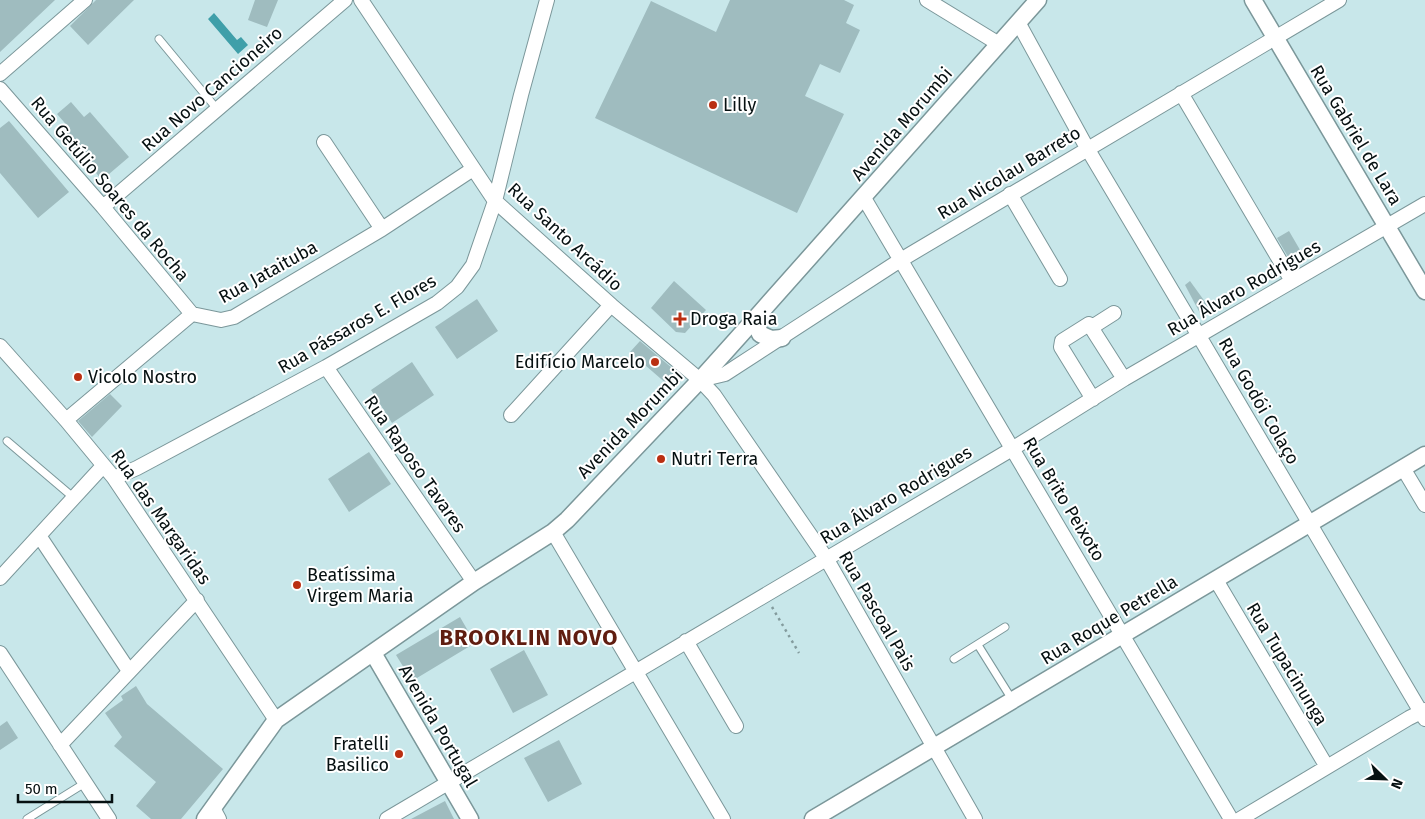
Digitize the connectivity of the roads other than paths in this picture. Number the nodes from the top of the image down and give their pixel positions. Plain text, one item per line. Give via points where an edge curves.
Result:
1 (85, 0) edge
2 (345, 0) edge
3 (361, 0) edge
4 (547, 0) edge
5 (927, 0) edge
6 (1038, 0) edge
7 (1253, 0) edge
8 (1339, 0) edge
9 (1018, 22) junction
10 (1275, 37) junction
11 (159, 39) dead end
12 (999, 44) junction
13 (0, 74) edge
14 (0, 89) edge
15 (1181, 92) junction
16 (217, 109) junction
17 (324, 142) dead end
18 (1087, 148) junction
19 (473, 169) junction
20 (1010, 194) junction
21 (864, 198) junction
22 (495, 201) junction
23 (1425, 204) edge
24 (103, 207) junction
25 (1388, 227) junction
26 (382, 229) junction
27 (900, 261) junction
28 (1060, 279) dead end
29 (1292, 281) junction
30 (1425, 291) edge
31 (611, 305) junction
32 (1114, 313) dead end
33 (192, 314) junction
34 (757, 316) junction
35 (1092, 328) junction
36 (1200, 336) junction
37 (782, 338) junction
38 (0, 346) edge
39 (326, 366) junction
40 (1124, 379) junction
41 (700, 380) junction
42 (1093, 399) junction
43 (511, 415) dead end
44 (66, 420) junction
45 (8, 441) dead end
46 (1012, 449) junction
47 (1425, 455) edge
48 (104, 466) junction
49 (1403, 468) junction
50 (114, 478) junction
51 (74, 499) junction
52 (1425, 505) edge
53 (1310, 524) junction
54 (553, 532) junction
55 (40, 537) junction
56 (826, 558) junction
57 (0, 578) edge
58 (1216, 580) junction
59 (474, 582) junction
60 (197, 600) junction
61 (1005, 627) dead end
62 (1123, 636) junction
63 (686, 641) junction
64 (978, 644) junction
65 (0, 653) edge
66 (373, 653) junction
67 (954, 659) dead end
68 (129, 671) junction
69 (635, 671) junction
70 (1013, 701) junction
71 (1423, 714) edge
72 (276, 720) junction
73 (736, 726) dead end
74 (60, 745) junction
75 (934, 748) junction
76 (1326, 767) junction
77 (448, 782) junction
78 (85, 783) junction
79 (212, 815) edge
80 (27, 819) edge
81 (109, 819) edge
82 (387, 819) edge
83 (470, 819) edge
84 (723, 819) edge
85 (813, 819) edge
86 (975, 819) edge
87 (1231, 819) edge
88 (1240, 819) edge

1 - 13 street
2 - 16 street, Rua Novo Cancioneiro
3 - 19 street, Rua Santo Arcádio
4 - 22 street, Rua Pássaros E. Flores
5 - 12 street
6 - 9 street, Avenida Morumbi
7 - 10 street, Rua Gabriel de Lara
8 - 10 street, Rua Nicolau Barreto
9 - 12 street, Avenida Morumbi
9 - 18 street, Rua Godói Colaço
10 - 15 street, Rua Nicolau Barreto
10 - 25 street, Rua Gabriel de Lara
11 - 16 lane
12 - 21 street, Avenida Morumbi
14 - 24 street, Rua Getúlio Soares da Rocha
15 - 18 street, Rua Nicolau Barreto
15 - 29 street
16 - 24 street, Rua Novo Cancioneiro
17 - 26 street
18 - 20 street, Rua Nicolau Barreto
18 - 36 street, Rua Godói Colaço
19 - 22 street, Rua Santo Arcádio
19 - 26 street, Rua Jataituba
20 - 27 street, Rua Nicolau Barreto
20 - 28 street
21 - 27 street, Rua Brito Peixoto
21 - 34 street, Avenida Morumbi
22 - 31 street, Rua Santo Arcádio
22 - 39 street, Rua Pássaros E. Flores via 472,265 457,287 437,303
23 - 25 street, Rua Álvaro Rodrigues
24 - 33 street, Rua Getúlio Soares da Rocha
25 - 29 street, Rua Álvaro Rodrigues
25 - 30 street, Rua Gabriel de Lara
26 - 33 street, Rua Jataituba via 234,317 221,320
27 - 37 street, Rua Nicolau Barreto
27 - 46 street, Rua Brito Peixoto
29 - 36 street, Rua Álvaro Rodrigues
31 - 41 street, Rua Santo Arcádio
31 - 43 street
32 - 35 street
33 - 44 street
34 - 37 street via 760,334 771,339
34 - 41 street, Avenida Morumbi
35 - 40 street
35 - 42 street via 1088,324 1060,344
36 - 40 street, Rua Álvaro Rodrigues
36 - 53 street, Rua Godói Colaço
37 - 41 street, Rua Nicolau Barreto via 725,374
38 - 44 street, Rua das Margaridas
39 - 50 street, Rua Pássaros E. Flores
39 - 59 street, Rua Raposo Tavares
40 - 42 street, Rua Álvaro Rodrigues
41 - 54 street, Avenida Morumbi
41 - 56 street, Rua Pascoal Pais via 714,395
42 - 46 street, Rua Álvaro Rodrigues
44 - 48 street, Rua das Margaridas
45 - 51 lane
46 - 56 street, Rua Álvaro Rodrigues
46 - 62 street, Rua Brito Peixoto
47 - 49 street, Rua Roque Petrella
48 - 50 street, Rua das Margaridas
48 - 51 street
49 - 52 street
49 - 53 street, Rua Roque Petrella
50 - 60 street, Rua das Margaridas
51 - 55 street
53 - 58 street, Rua Roque Petrella
53 - 71 street, Rua Godói Colaço
54 - 59 street, Avenida Morumbi
54 - 69 street
55 - 57 street
55 - 68 street
56 - 63 street, Rua Álvaro Rodrigues
56 - 75 street, Rua Pascoal Pais
58 - 62 street, Rua Roque Petrella
58 - 76 street, Rua Tupacinunga
59 - 66 street, Avenida Morumbi
60 - 68 street
60 - 72 street, Rua das Margaridas
61 - 64 lane
62 - 70 street, Rua Roque Petrella
62 - 87 street, Rua Brito Peixoto
63 - 69 street, Rua Álvaro Rodrigues
63 - 73 street
64 - 67 lane
64 - 70 lane
65 - 74 street
66 - 72 street, Avenida Morumbi
66 - 77 street, Avenida Portugal
68 - 74 street
69 - 77 street, Rua Álvaro Rodrigues
69 - 84 street
70 - 75 street, Rua Roque Petrella
71 - 76 street
72 - 79 street, Avenida Morumbi
74 - 78 street
75 - 85 street, Rua Roque Petrella
75 - 86 street, Rua Pascoal Pais
76 - 88 street
77 - 82 street, Rua Álvaro Rodrigues
77 - 83 street, Avenida Portugal
78 - 80 lane
78 - 81 street

